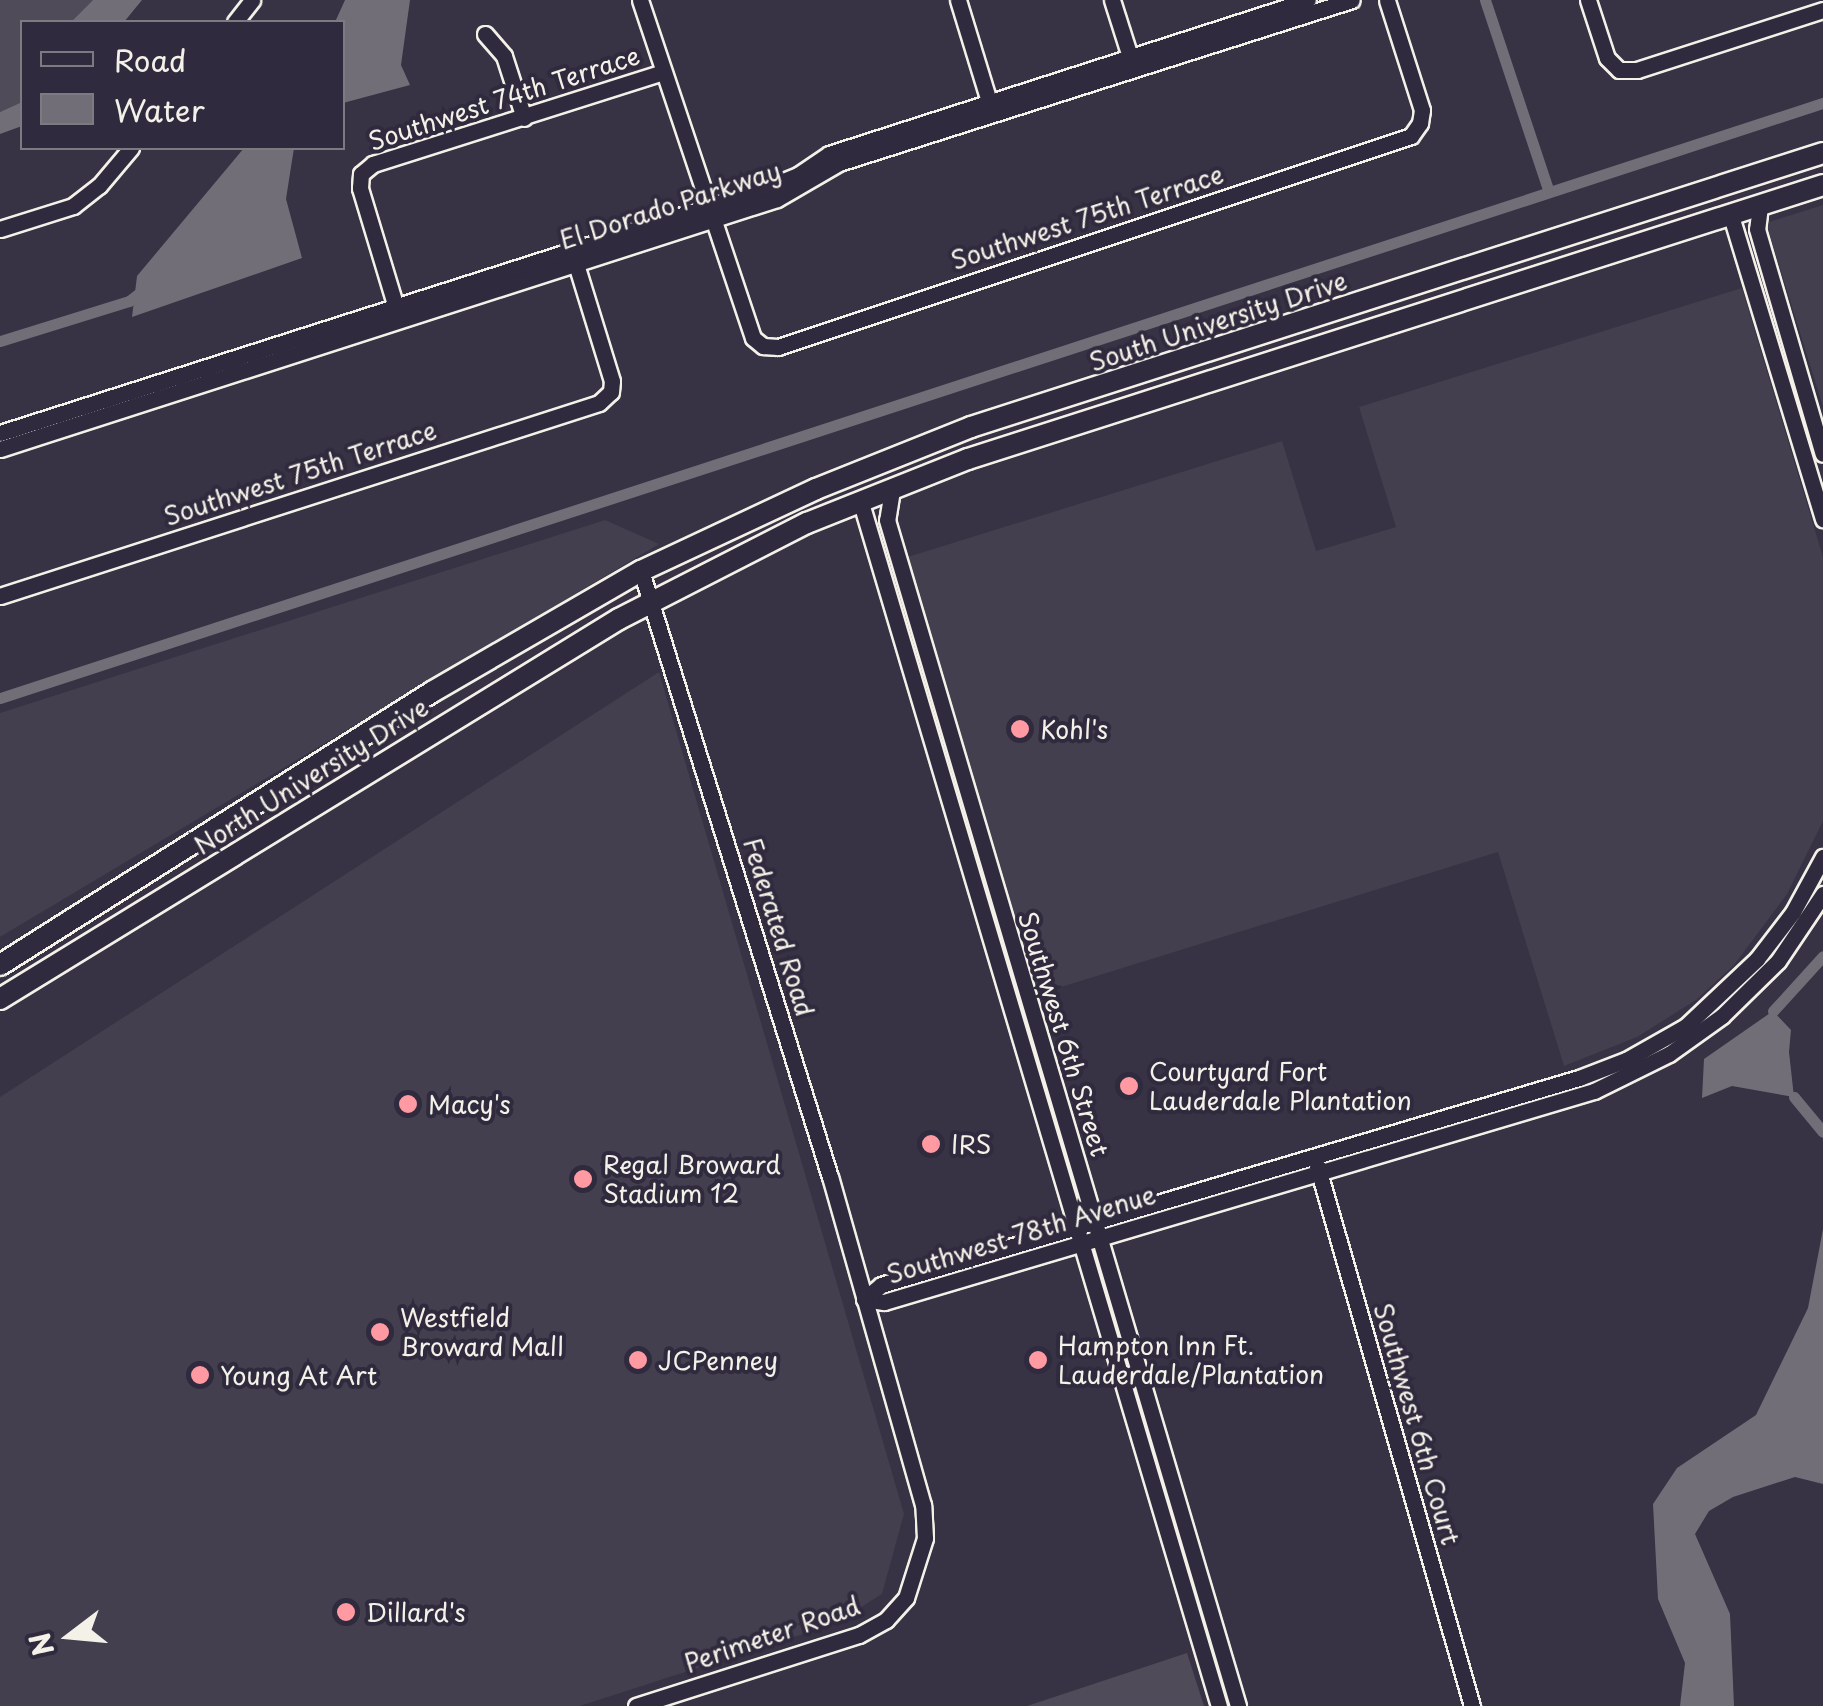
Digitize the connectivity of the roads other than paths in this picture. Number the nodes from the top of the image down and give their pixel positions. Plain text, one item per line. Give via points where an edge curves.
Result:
1 (252, 0) edge
2 (640, 0) edge
3 (958, 0) edge
4 (1112, 0) edge
5 (1308, 0) edge
6 (1352, 0) edge
7 (1387, 0) edge
8 (1588, 0) edge
9 (1823, 10) edge
10 (237, 20) edge
11 (485, 34) dead end
12 (1132, 63) junction
13 (664, 72) junction
14 (991, 108) junction
15 (524, 118) junction
16 (129, 150) edge
17 (1823, 152) edge
18 (1756, 174) junction
19 (1823, 184) edge
20 (1760, 206) junction
21 (708, 212) junction
22 (1731, 216) junction
23 (0, 229) edge
24 (574, 257) junction
25 (398, 313) junction
26 (0, 433) edge
27 (0, 449) edge
28 (1823, 454) edge
29 (886, 460) junction
30 (892, 490) junction
31 (861, 503) junction
32 (1823, 518) edge
33 (641, 571) junction
34 (0, 596) edge
35 (652, 600) junction
36 (495, 656) junction
37 (300, 812) junction
38 (1823, 856) edge
39 (121, 888) junction
40 (1823, 894) edge
41 (0, 965) edge
42 (1, 998) edge
43 (1579, 1078) junction
44 (1557, 1084) junction
45 (1552, 1104) junction
46 (1532, 1109) junction
47 (1314, 1157) junction
48 (1319, 1174) junction
49 (1094, 1220) junction
50 (1076, 1225) junction
51 (1098, 1237) junction
52 (1081, 1242) junction
53 (864, 1299) junction
54 (649, 1705) edge
55 (1219, 1706) edge
56 (1238, 1706) edge
57 (1472, 1706) edge

1 - 10 street
2 - 13 street
3 - 14 street
4 - 12 street
5 - 12 street, El Dorado Parkway
6 - 12 street, El Dorado Parkway
7 - 21 street, Southwest 75th Terrace via 1422,110 1411,136 778,347 753,338
8 - 9 street via 1606,58 1620,70
11 - 15 street via 504,56
12 - 14 street, El Dorado Parkway
13 - 15 street, Southwest 74th Terrace
13 - 21 street
14 - 21 street, El Dorado Parkway via 829,154 781,183
15 - 25 street, Southwest 74th Terrace via 373,164 361,174
16 - 23 street via 73,206
17 - 18 main road, South University Drive
18 - 22 main road
18 - 29 main road, South University Drive
19 - 20 main road
20 - 22 main road
20 - 28 street via 1757,228
21 - 24 street, El Dorado Parkway
22 - 30 main road via 1070,426
22 - 32 street
24 - 25 street, El Dorado Parkway
24 - 34 street, Southwest 75th Terrace via 610,370 611,392 599,403
25 - 26 street, El Dorado Parkway
25 - 27 street, El Dorado Parkway
29 - 31 main road
29 - 33 main road, South University Drive
30 - 31 main road
30 - 49 street, Southwest 6th Street via 886,512 892,537
31 - 35 main road
31 - 50 street, Southwest 6th Street
33 - 35 street, Federated Road
33 - 36 main road, North University Drive
35 - 37 main road, North University Drive
35 - 53 street, Federated Road
36 - 37 main road via 483,673 315,778
36 - 39 main road, North University Drive
37 - 42 main road, North University Drive
38 - 43 street, Southwest 78th Avenue via 1793,912 1708,1008 1658,1043
39 - 41 main road, North University Drive
39 - 42 main road via 105,919 10,980
40 - 45 street, Southwest 78th Avenue via 1778,961 1722,1016 1628,1076
43 - 44 street, Southwest 78th Avenue
43 - 45 street
44 - 46 street
44 - 47 street, Southwest 78th Avenue
45 - 46 street, Southwest 78th Avenue
46 - 48 street, Southwest 78th Avenue
47 - 48 street, Southwest 6th Court
47 - 49 street, Southwest 78th Avenue
48 - 51 street, Southwest 78th Avenue
48 - 57 street, Southwest 6th Court
49 - 50 street, Southwest 78th Avenue
49 - 51 street, Southwest 6th Street
50 - 52 street, Southwest 6th Street
50 - 53 street, Southwest 78th Avenue via 881,1285
51 - 52 street, Southwest 78th Avenue
51 - 56 street, Southwest 6th Street
52 - 53 street, Southwest 78th Avenue via 884,1302
52 - 55 street, Southwest 6th Street
53 - 54 street, Perimeter Road via 923,1505 925,1538 906,1598 859,1635

